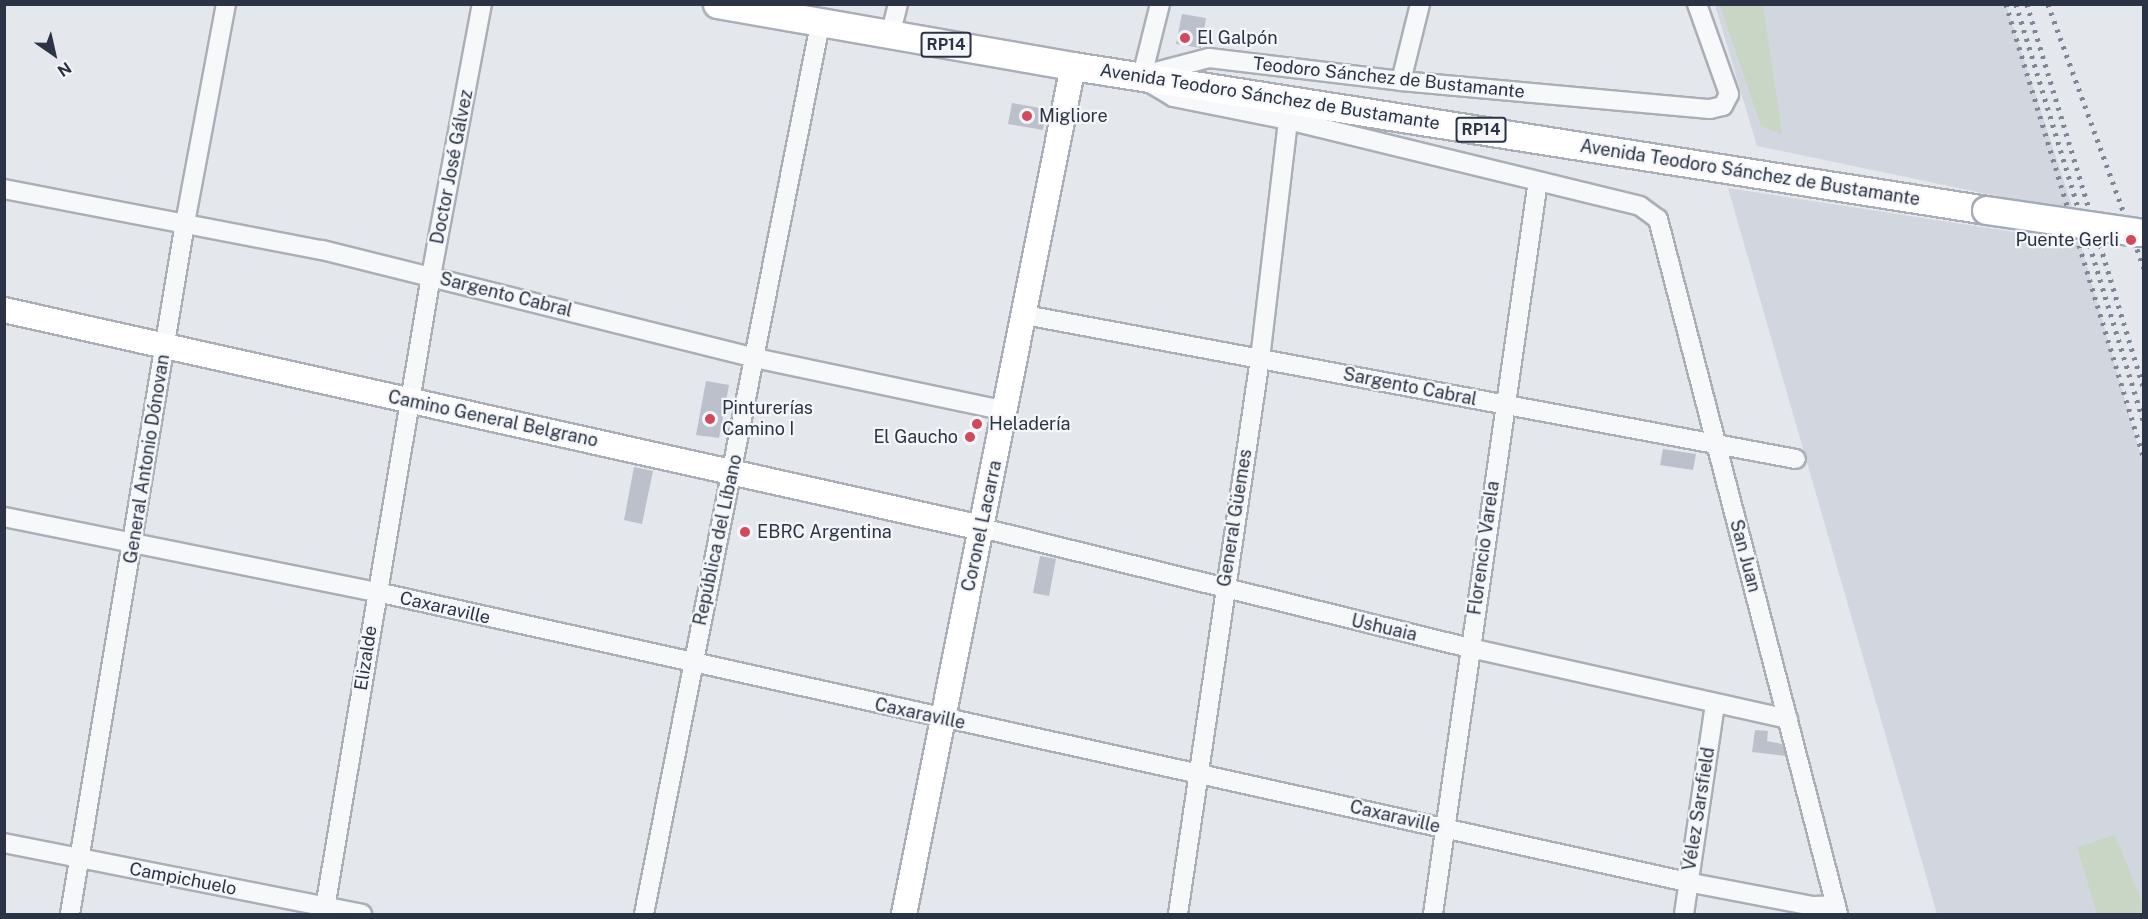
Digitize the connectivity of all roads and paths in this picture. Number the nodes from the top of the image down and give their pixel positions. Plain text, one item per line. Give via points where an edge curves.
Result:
1 (226, 4) edge
2 (482, 4) edge
3 (717, 4) edge
4 (898, 4) edge
5 (1160, 4) edge
6 (1420, 4) edge
7 (1697, 4) edge
8 (820, 24) junction
9 (890, 36) junction
10 (1073, 66) junction
11 (1142, 76) junction
12 (1401, 81) junction
13 (1288, 120) junction
14 (1538, 181) junction
15 (4, 189) edge
16 (185, 223) junction
17 (2140, 233) edge
18 (431, 276) junction
19 (4, 310) edge
20 (1025, 315) junction
21 (166, 346) junction
22 (755, 358) junction
23 (1260, 359) junction
24 (410, 402) junction
25 (1504, 404) junction
26 (1006, 411) junction
27 (1716, 445) junction
28 (1796, 459) dead end
29 (733, 470) junction
30 (4, 517) edge
31 (982, 528) junction
32 (134, 542) junction
33 (1224, 589) junction
34 (377, 592) junction
35 (1470, 648) junction
36 (691, 664) junction
37 (1715, 705) junction
38 (943, 719) junction
39 (1788, 719) junction
40 (1199, 773) junction
41 (1444, 828) junction
42 (4, 843) edge
43 (79, 858) junction
44 (1687, 882) junction
45 (1837, 910) edge
46 (324, 911) edge
47 (70, 915) edge
48 (362, 915) edge
49 (644, 915) edge
50 (904, 915) edge
51 (1178, 915) edge
52 (1433, 915) edge
53 (1684, 915) edge

1 - 16 street, General Antonio Dónovan
2 - 18 street, Doctor José Gálvez
3 - 8 main road, Avenida Teodoro Sánchez de Bustamante / RP14
4 - 9 street
5 - 11 street
6 - 12 street
7 - 12 street, Teodoro Sánchez de Bustamante via 1727,86 1728,100 1723,106 1710,109
8 - 9 main road, Avenida Teodoro Sánchez de Bustamante / RP14
8 - 22 street, República del Líbano
9 - 10 main road, Avenida Teodoro Sánchez de Bustamante / RP14
10 - 11 main road, Avenida Teodoro Sánchez de Bustamante / RP14
10 - 20 street, Coronel Lacarra
11 - 12 street, Teodoro Sánchez de Bustamante via 1209,58
11 - 13 street via 1173,97
11 - 17 main road, Avenida Teodoro Sánchez de Bustamante / RP14, bridge
13 - 14 street
13 - 23 street, General Güemes
14 - 25 street, Florencio Varela
14 - 27 street, San Juan via 1640,206 1658,219
15 - 16 street, Sargento Cabral
16 - 18 street, Sargento Cabral
16 - 21 street, General Antonio Dónovan
18 - 22 street, Sargento Cabral
18 - 24 street, Doctor José Gálvez
19 - 21 street, Camino General Belgrano
20 - 23 street, Sargento Cabral
20 - 26 street, Coronel Lacarra
21 - 24 street, Camino General Belgrano
21 - 32 street, General Antonio Dónovan
22 - 26 street, Sargento Cabral
22 - 29 street, República del Líbano
23 - 25 street, Sargento Cabral
23 - 33 street, General Güemes
24 - 29 street, Camino General Belgrano
24 - 34 street, Elizalde
25 - 27 street, Sargento Cabral
25 - 35 street, Florencio Varela
26 - 31 street, Coronel Lacarra
27 - 28 street, Sargento Cabral
27 - 39 street, San Juan
29 - 31 street, Camino General Belgrano
29 - 36 street, República del Líbano
30 - 32 street, Caxaraville
31 - 33 street, Ushuaia
31 - 38 street, Coronel Lacarra
32 - 34 street, Caxaraville
32 - 43 street, General Antonio Dónovan
33 - 35 street, Ushuaia
33 - 40 street, General Güemes
34 - 36 street, Caxaraville
34 - 46 street, Elizalde
35 - 37 street, Ushuaia
35 - 41 street, Florencio Varela
36 - 38 street, Caxaraville
36 - 49 street, República del Líbano
37 - 39 street, Ushuaia
37 - 44 street, Vélez Sarsfield
38 - 40 street, Caxaraville
38 - 50 street, Coronel Lacarra
39 - 45 street, San Juan
40 - 41 street, Caxaraville
40 - 51 street, General Güemes
41 - 44 street, Caxaraville
41 - 52 street, Florencio Varela
42 - 43 street, Campichuelo
43 - 46 street, Campichuelo
43 - 47 street, General Antonio Dónovan
44 - 45 street, Caxaraville
44 - 53 street, Vélez Sarsfield
46 - 48 street, Campichuelo

